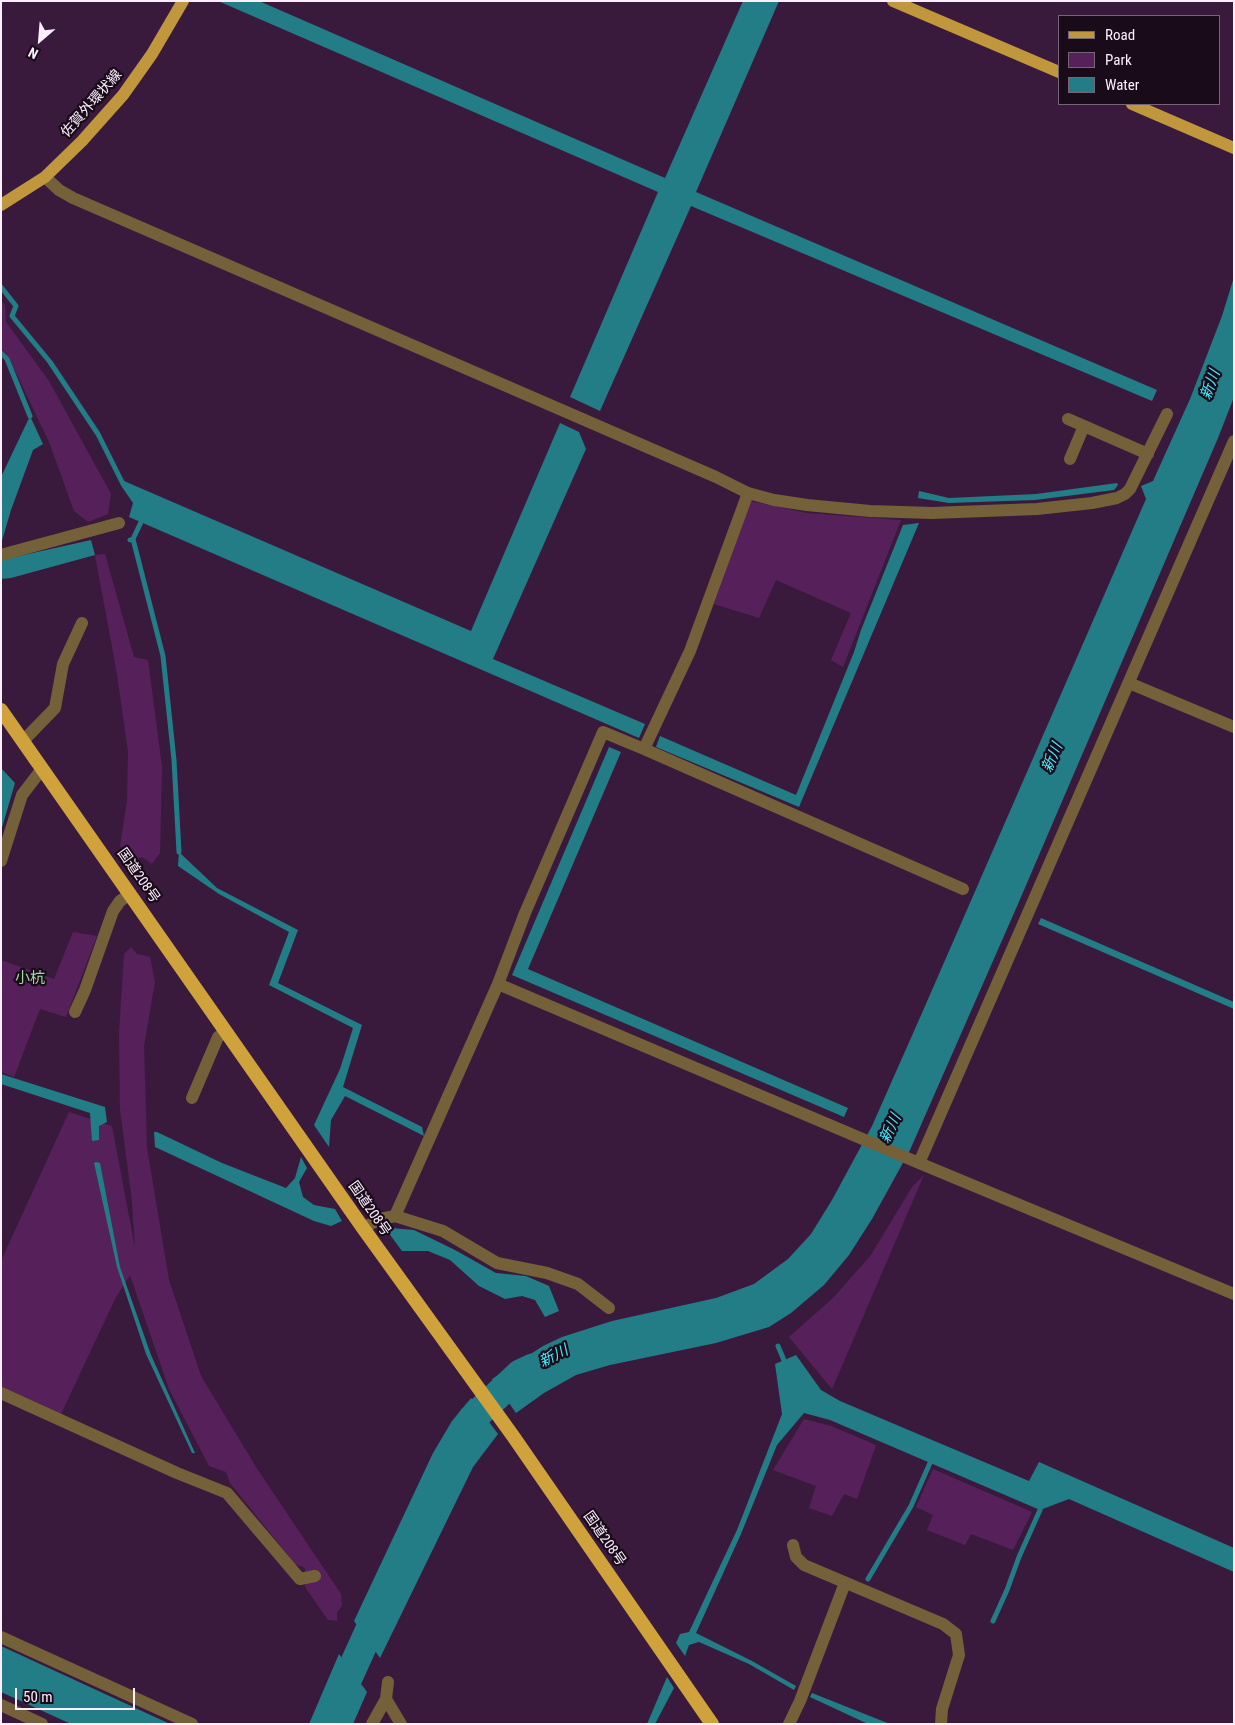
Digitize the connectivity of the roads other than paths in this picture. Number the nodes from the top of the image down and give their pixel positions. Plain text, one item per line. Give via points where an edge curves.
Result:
1 (183, 1) edge
2 (893, 1) edge
3 (1058, 72) edge
4 (1134, 105) edge
5 (1234, 148) edge
6 (45, 177) junction
7 (1, 205) edge
8 (1167, 414) dead end
9 (1068, 419) dead end
10 (1084, 426) junction
11 (1234, 441) edge
12 (1148, 454) junction
13 (1070, 459) dead end
14 (748, 493) junction
15 (119, 523) dead end
16 (1, 555) edge
17 (82, 623) dead end
18 (1129, 683) junction
19 (1, 710) edge
20 (1234, 727) edge
21 (23, 741) junction
22 (644, 749) junction
23 (42, 769) junction
24 (1, 860) edge
25 (963, 889) dead end
26 (130, 894) junction
27 (498, 984) junction
28 (75, 1012) dead end
29 (226, 1031) junction
30 (192, 1098) dead end
31 (919, 1163) junction
32 (395, 1216) junction
33 (363, 1228) junction
34 (1234, 1294) edge
35 (609, 1308) dead end
36 (1, 1393) edge
37 (793, 1544) dead end
38 (315, 1576) dead end
39 (845, 1583) junction
40 (1, 1638) edge
41 (388, 1682) dead end
42 (386, 1699) junction
43 (1, 1705) edge
44 (42, 1724) edge
45 (192, 1724) edge
46 (372, 1724) edge
47 (401, 1724) edge
48 (712, 1724) edge
49 (789, 1724) edge
50 (941, 1724) edge

1 - 6 main road, 佐賀外環状線 via 123,95
2 - 3 main road
4 - 5 main road
6 - 7 main road, 佐賀外環状線
6 - 14 street via 73,198
8 - 12 street
9 - 10 street
10 - 12 street
10 - 13 street
11 - 18 street
12 - 14 street via 1130,489 1117,498 1037,509 932,513 870,511 807,505
14 - 22 street via 690,651
15 - 16 street
17 - 21 street via 63,664 55,708
18 - 20 street
18 - 31 street
19 - 21 highway, 国道208号
21 - 23 highway, 国道208号
22 - 25 street
22 - 27 street via 603,732
23 - 24 street via 22,795
23 - 26 highway, 国道208号
26 - 28 street via 113,911
26 - 29 highway, 国道208号
27 - 31 street
27 - 32 street
29 - 30 street via 218,1037
29 - 33 highway, 国道208号
31 - 34 street
32 - 33 street
32 - 35 street via 443,1231 497,1262 546,1272 578,1284
33 - 48 highway, 国道208号
36 - 38 street via 227,1493 300,1579
37 - 39 street via 796,1557 804,1565
39 - 49 street
39 - 50 street via 944,1624 956,1634 959,1655 942,1709
40 - 45 street
41 - 42 street
42 - 46 street
42 - 47 street
43 - 44 street

